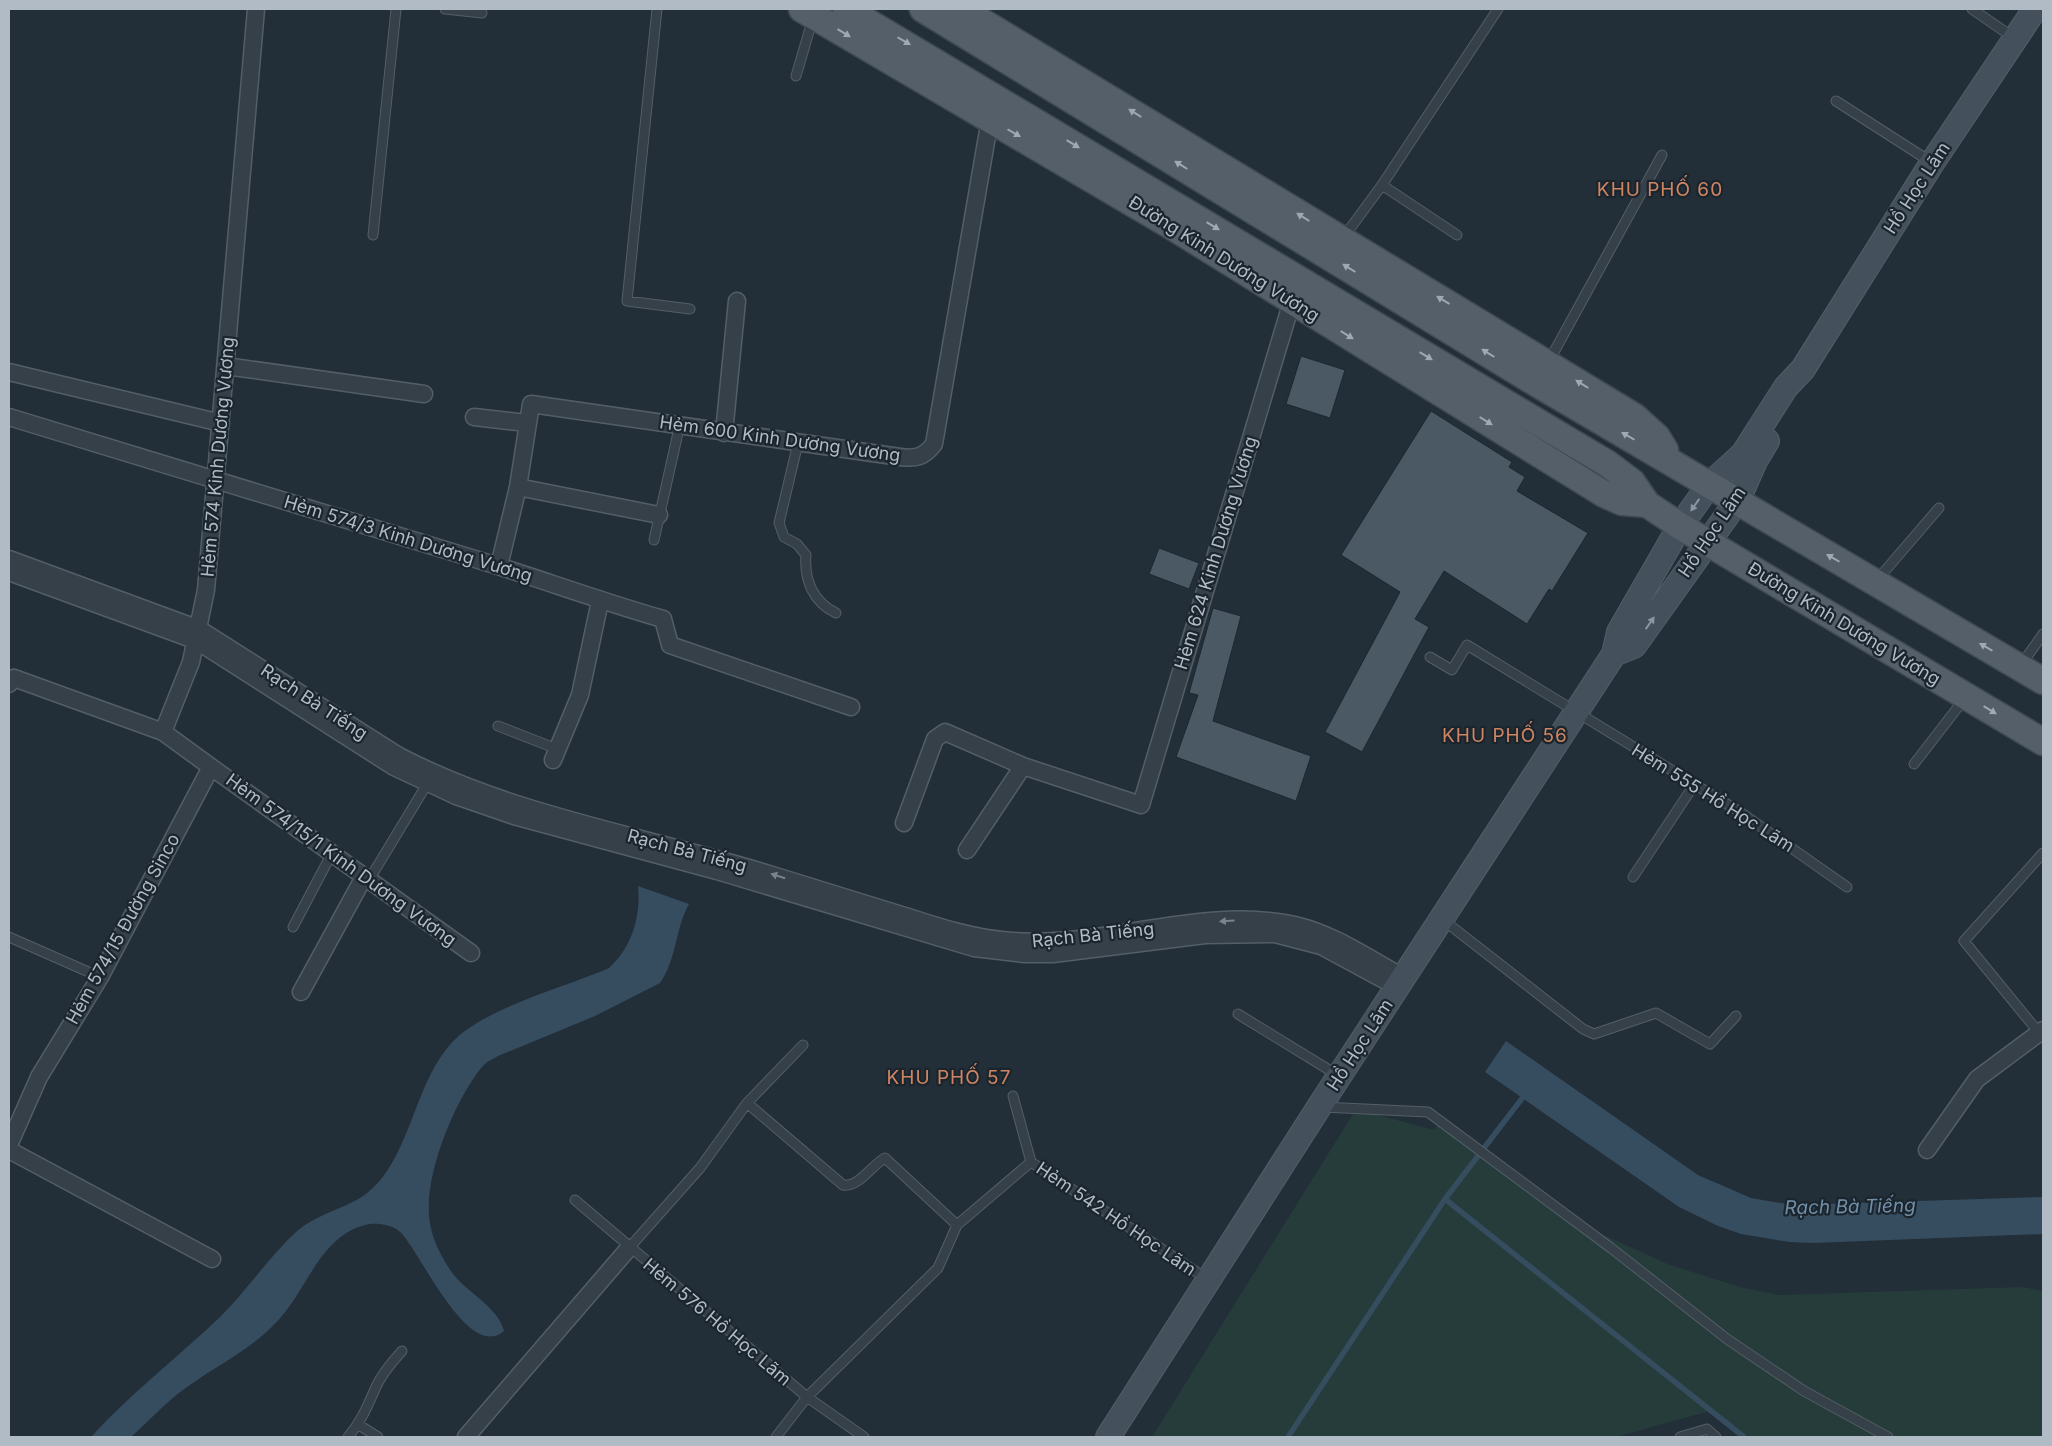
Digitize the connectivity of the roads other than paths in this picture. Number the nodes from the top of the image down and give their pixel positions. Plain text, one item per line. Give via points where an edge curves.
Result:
1 (256, 9) edge
2 (396, 9) edge
3 (445, 9) edge
4 (657, 9) edge
5 (846, 9) edge
6 (923, 9) edge
7 (1498, 9) edge
8 (1972, 9) edge
9 (2036, 9) edge
10 (808, 12) edge
11 (482, 13) dead end
12 (972, 18) edge
13 (2016, 39) junction
14 (796, 76) dead end
15 (948, 81) junction
16 (1836, 101) dead end
17 (990, 119) junction
18 (1662, 155) dead end
19 (1932, 163) junction
20 (1382, 185) junction
21 (373, 235) dead end
22 (1457, 235) dead end
23 (1342, 240) junction
24 (1296, 289) junction
25 (737, 301) dead end
26 (690, 309) dead end
27 (1548, 364) junction
28 (226, 366) junction
29 (1802, 369) junction
30 (9, 372) edge
31 (424, 394) dead end
32 (9, 417) edge
33 (474, 417) dead end
34 (221, 423) junction
35 (527, 423) junction
36 (680, 424) junction
37 (724, 433) junction
38 (798, 443) junction
39 (1670, 460) junction
40 (216, 478) junction
41 (1710, 484) junction
42 (518, 487) junction
43 (1738, 500) junction
44 (1939, 508) dead end
45 (659, 515) junction
46 (1680, 526) junction
47 (654, 540) dead end
48 (1707, 542) junction
49 (9, 559) edge
50 (499, 566) junction
51 (9, 572) edge
52 (1875, 582) junction
53 (600, 601) junction
54 (836, 613) dead end
55 (2043, 634) edge
56 (198, 635) junction
57 (1614, 654) junction
58 (1430, 657) dead end
59 (2020, 667) junction
60 (2043, 681) edge
61 (9, 684) edge
62 (1966, 696) junction
63 (851, 707) dead end
64 (1576, 713) junction
65 (498, 726) dead end
66 (163, 732) junction
67 (2043, 742) edge
68 (555, 755) joint
69 (1914, 764) dead end
70 (1023, 766) junction
71 (211, 767) junction
72 (427, 784) junction
73 (1694, 785) junction
74 (904, 823) dead end
75 (967, 850) dead end
76 (2043, 853) edge
77 (332, 854) junction
78 (1633, 877) dead end
79 (367, 878) junction
80 (1848, 887) dead end
81 (1442, 918) junction
82 (293, 927) dead end
83 (9, 937) edge
84 (471, 953) dead end
85 (100, 977) junction
86 (1400, 982) junction
87 (301, 992) dead end
88 (1238, 1014) dead end
89 (1736, 1016) dead end
90 (2041, 1032) edge
91 (803, 1046) dead end
92 (1339, 1076) junction
93 (1013, 1096) dead end
94 (747, 1103) junction
95 (1319, 1107) junction
96 (9, 1145) edge
97 (9, 1150) edge
98 (1927, 1150) dead end
99 (1031, 1162) junction
100 (575, 1200) dead end
101 (957, 1225) junction
102 (629, 1248) junction
103 (212, 1258) dead end
104 (1209, 1280) junction
105 (402, 1351) dead end
106 (807, 1397) junction
107 (359, 1425) junction
108 (348, 1437) edge
109 (378, 1437) edge
110 (466, 1437) edge
111 (776, 1437) edge
112 (864, 1437) edge
113 (1108, 1437) edge
114 (1680, 1437) edge
115 (1716, 1437) edge
116 (1888, 1437) edge

1 - 28 street, Hẻm 574 Kinh Dương Vương
2 - 21 lane
3 - 11 lane
4 - 26 lane via 627,301
5 -> 15 main road, Đường Kinh Dương Vương
6 - 12 main road
7 - 20 lane
8 - 13 lane
9 - 13 main road, Hồ Học Lãm
10 - 14 lane
10 -> 15 main road, Đường Kinh Dương Vương
12 - 15 main road
23 -> 12 main road
39 -> 12 main road via 1528,378
13 - 19 main road, Hồ Học Lãm
15 - 17 main road, Đường Kinh Dương Vương
15 -> 24 main road, Đường Kinh Dương Vương via 1000,101
16 - 19 lane
17 -> 24 main road, Đường Kinh Dương Vương via 1168,224
17 - 38 street, Hẻm 600 Kinh Dương Vương via 934,444 926,454 916,458
18 - 27 lane
19 - 29 main road, Hồ Học Lãm
20 - 22 lane
20 - 23 lane
27 -> 23 main road
24 -> 46 main road, Đường Kinh Dương Vương via 1387,347 1620,472 1632,482 1647,504
24 - 70 street, Hẻm 624 Kinh Dương Vương via 1141,805
25 - 37 street
39 -> 27 main road via 1647,426
28 - 31 street
28 - 34 street, Hẻm 574 Kinh Dương Vương
29 - 41 main road, Hồ Học Lãm via 1786,387 1743,454
29 - 43 main road, Hồ Học Lãm via 1801,385 1754,461
30 - 34 street
32 - 40 street, Hẻm 574/3 Kinh Dương Vương
33 - 35 street
34 - 40 street, Hẻm 574 Kinh Dương Vương
35 - 36 street, Hẻm 600 Kinh Dương Vương via 531,404
35 - 42 street
36 - 37 street, Hẻm 600 Kinh Dương Vương
36 - 45 lane
37 - 38 street, Hẻm 600 Kinh Dương Vương
38 - 54 lane via 778,523 784,537 797,544 806,555 805,573 823,607
39 - 41 main road
40 - 50 street, Hẻm 574/3 Kinh Dương Vương
40 - 56 street, Hẻm 574 Kinh Dương Vương via 206,590
41 - 43 main road
41 -> 46 main road, Hồ Học Lãm
42 - 45 street
42 - 50 street
43 - 48 main road, Hồ Học Lãm
52 -> 43 main road
44 - 52 lane
45 - 47 lane
46 - 48 main road, Đường Kinh Dương Vương
46 - 57 main road, Hồ Học Lãm via 1619,632
57 -> 48 main road, Hồ Học Lãm via 1634,646
48 - 62 main road, Đường Kinh Dương Vương
49 - 56 street, Rạch Bà Tiếng
50 - 53 street, Hẻm 574/3 Kinh Dương Vương
51 - 56 street, Rạch Bà Tiếng
59 -> 52 main road
53 - 63 street, Hẻm 574/3 Kinh Dương Vương via 663,618 670,645
53 - 68 street via 580,695
55 - 59 lane
56 - 66 street, Hẻm 574 Kinh Dương Vương via 185,684
56 - 72 street, Rạch Bà Tiếng via 362,747
86 -> 56 street, Rạch Bà Tiếng via 1326,935 1277,922 1204,922 1053,942 1000,940 953,931 769,874 518,805 460,785 399,756
57 - 64 main road, Hồ Học Lãm
58 - 64 lane, Hẻm 555 Hồ Học Lãm via 1452,670 1467,645
59 - 60 main road
61 - 66 street via 14,678
62 -> 67 main road, Đường Kinh Dương Vương
62 - 69 lane
64 - 73 lane, Hẻm 555 Hồ Học Lãm
64 - 81 main road, Hồ Học Lãm
65 - 68 lane
66 - 71 street
70 - 74 street via 942,733 936,739
70 - 75 street
71 - 77 street, Hẻm 574/15/1 Kinh Dương Vương
71 - 85 street, Hẻm 574/15 Đường Sinco
72 - 79 lane
72 - 86 street, Rạch Bà Tiếng via 514,816 717,871 974,948 1054,954 1205,935 1275,934 1321,946
73 - 78 lane
73 - 80 lane, Hẻm 555 Hồ Học Lãm via 1740,812
76 - 90 lane via 1964,941
77 - 79 street, Hẻm 574/15/1 Kinh Dương Vương
77 - 82 lane
79 - 84 street, Hẻm 574/15/1 Kinh Dương Vương
79 - 87 street
81 - 86 main road, Hồ Học Lãm
81 - 89 lane via 1583,1029 1594,1034 1656,1013 1710,1044
83 - 85 lane
85 - 96 street, Hẻm 574/15 Đường Sinco via 39,1077
86 - 92 main road, Hồ Học Lãm
88 - 92 lane
90 - 98 street via 1977,1079
91 - 94 lane
92 - 95 main road, Hồ Học Lãm
93 - 99 lane, Hẻm 542 Hồ Học Lãm
94 - 101 lane via 843,1185 854,1183 876,1162 885,1158
94 - 102 lane via 700,1168
95 - 104 main road, Hồ Học Lãm
95 - 116 lane via 1428,1112 1728,1338 1804,1391
97 - 103 street
99 - 101 lane
99 - 104 lane, Hẻm 542 Hồ Học Lãm
100 - 102 lane, Hẻm 576 Hồ Học Lãm
101 - 106 lane via 938,1268
102 - 106 lane, Hẻm 576 Hồ Học Lãm
102 - 110 street
104 - 113 main road, Hồ Học Lãm
105 - 107 lane via 381,1378
106 - 111 lane
106 - 112 lane, Hẻm 576 Hồ Học Lãm
107 - 108 lane
107 - 109 lane
114 - 115 lane via 1707,1429

